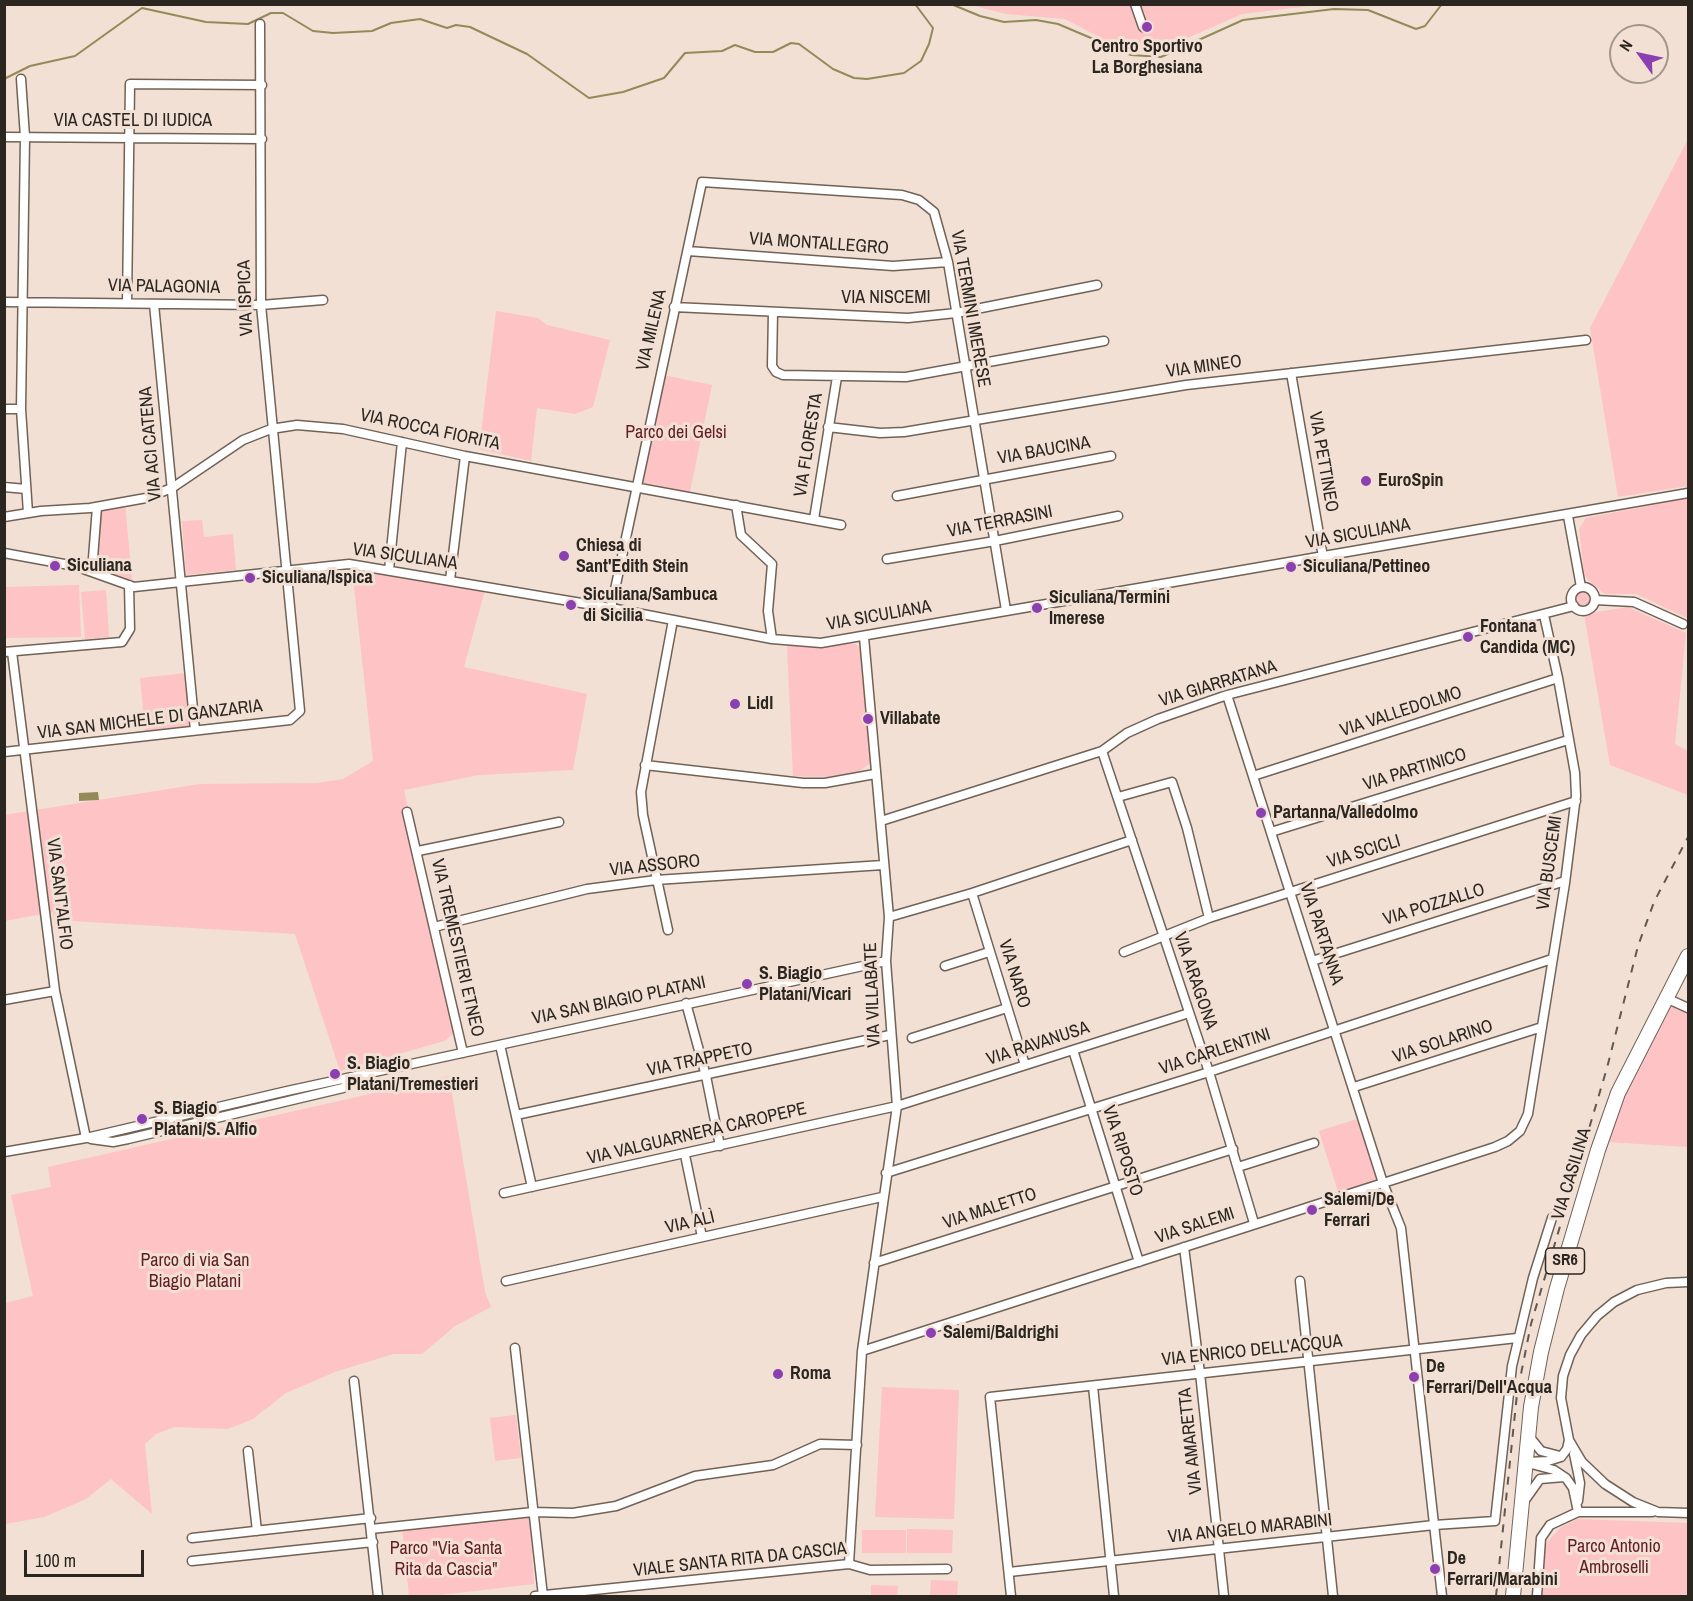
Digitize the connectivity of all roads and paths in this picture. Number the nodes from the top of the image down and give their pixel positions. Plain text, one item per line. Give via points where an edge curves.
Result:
1 (1135, 4) edge
2 (260, 24) dead end
3 (1143, 27) dead end
4 (21, 79) dead end
5 (262, 86) junction
6 (4, 136) edge
7 (131, 136) junction
8 (25, 137) junction
9 (261, 139) junction
10 (702, 182) joint
11 (688, 251) junction
12 (948, 262) junction
13 (1096, 285) dead end
14 (322, 300) dead end
15 (4, 302) edge
16 (22, 302) junction
17 (127, 303) junction
18 (154, 304) junction
19 (261, 305) junction
20 (674, 307) junction
21 (773, 312) junction
22 (956, 313) junction
23 (1586, 340) dead end
24 (1104, 341) dead end
25 (964, 368) junction
26 (1291, 373) junction
27 (837, 377) junction
28 (4, 409) edge
29 (21, 409) junction
30 (973, 422) junction
31 (828, 427) junction
32 (271, 429) junction
33 (402, 442) junction
34 (465, 456) junction
35 (1111, 456) dead end
36 (984, 479) junction
37 (635, 486) junction
38 (4, 487) edge
39 (172, 488) junction
40 (26, 489) junction
41 (1689, 493) edge
42 (897, 496) dead end
43 (736, 504) junction
44 (97, 507) junction
45 (28, 513) junction
46 (1118, 516) dead end
47 (1568, 516) junction
48 (4, 517) edge
49 (814, 519) junction
50 (841, 525) dead end
51 (995, 541) junction
52 (4, 552) edge
53 (1323, 557) junction
54 (887, 559) dead end
55 (286, 570) junction
56 (389, 570) junction
57 (92, 571) junction
58 (450, 580) junction
59 (180, 581) junction
60 (129, 585) junction
61 (1581, 587) junction
62 (1595, 600) junction
63 (1574, 606) junction
64 (611, 608) junction
65 (1006, 610) junction
66 (1544, 615) junction
67 (673, 620) junction
68 (1683, 624) dead end
69 (864, 637) junction
70 (772, 639) junction
71 (8, 652) edge
72 (1558, 678) junction
73 (1227, 695) junction
74 (297, 716) joint
75 (195, 730) junction
76 (1568, 740) junction
77 (1102, 750) junction
78 (25, 751) junction
79 (4, 753) edge
80 (645, 765) junction
81 (875, 774) junction
82 (1253, 776) junction
83 (1118, 797) junction
84 (1575, 801) junction
85 (407, 812) dead end
86 (881, 821) junction
87 (559, 822) dead end
88 (1271, 832) junction
89 (1132, 840) junction
90 (418, 851) junction
91 (884, 865) junction
92 (656, 880) junction
93 (1565, 881) junction
94 (1290, 892) junction
95 (972, 893) junction
96 (889, 916) junction
97 (1209, 918) junction
98 (434, 927) junction
99 (668, 930) dead end
100 (1163, 936) junction
101 (989, 952) junction
102 (1124, 952) dead end
103 (1689, 956) edge
104 (1552, 959) junction
105 (886, 961) junction
106 (1312, 961) junction
107 (945, 966) dead end
108 (54, 991) junction
109 (1666, 998) junction
110 (4, 1000) edge
111 (686, 1003) junction
112 (1007, 1008) junction
113 (1689, 1008) edge
114 (1189, 1012) junction
115 (1542, 1028) junction
116 (1335, 1030) junction
117 (890, 1035) junction
118 (912, 1038) dead end
119 (500, 1045) junction
120 (1073, 1050) junction
121 (463, 1053) junction
122 (1024, 1065) junction
123 (1209, 1072) junction
124 (359, 1076) junction
125 (706, 1076) junction
126 (1354, 1087) junction
127 (897, 1106) junction
128 (1091, 1107) junction
129 (516, 1115) junction
130 (1528, 1117) joint
131 (116, 1130) junction
132 (86, 1138) junction
133 (120, 1141) junction
134 (1314, 1143) dead end
135 (720, 1146) junction
136 (1233, 1149) junction
137 (4, 1152) edge
138 (685, 1155) junction
139 (1238, 1167) junction
140 (886, 1173) junction
141 (1383, 1184) junction
142 (1116, 1186) junction
143 (532, 1187) junction
144 (504, 1192) dead end
145 (882, 1197) junction
146 (1552, 1218) dead end
147 (1254, 1223) junction
148 (702, 1237) junction
149 (1184, 1247) junction
150 (1139, 1262) junction
151 (874, 1263) junction
152 (506, 1281) dead end
153 (1300, 1281) dead end
154 (1688, 1282) edge
155 (1517, 1338) junction
156 (515, 1348) dead end
157 (1415, 1349) junction
158 (862, 1351) junction
159 (1307, 1361) junction
160 (1200, 1373) junction
161 (354, 1381) dead end
162 (1093, 1386) junction
163 (1528, 1434) junction
164 (1569, 1440) junction
165 (857, 1445) junction
166 (248, 1451) dead end
167 (1561, 1457) junction
168 (1524, 1462) junction
169 (1566, 1478) junction
170 (1520, 1508) junction
171 (1578, 1508) junction
172 (533, 1512) junction
173 (1658, 1512) junction
174 (1689, 1513) edge
175 (371, 1518) junction
176 (1495, 1521) joint
177 (1434, 1525) junction
178 (371, 1529) junction
179 (257, 1531) junction
180 (192, 1538) dead end
181 (1326, 1538) junction
182 (373, 1542) junction
183 (1218, 1548) junction
184 (192, 1561) dead end
185 (1110, 1562) junction
186 (849, 1564) junction
187 (947, 1569) dead end
188 (1009, 1572) junction
189 (378, 1596) edge
190 (540, 1596) edge
191 (1011, 1596) edge
192 (1114, 1596) edge
193 (1224, 1596) edge
194 (1333, 1596) edge
195 (1442, 1596) edge
196 (1513, 1596) edge
197 (1537, 1596) edge

1 - 3 street
2 - 5 street, VIA ISPICA
4 - 8 street
5 - 7 street via 130,84
5 - 9 street, VIA ISPICA
6 - 8 street, VIA CASTEL DI IUDICA
7 - 8 street, VIA CASTEL DI IUDICA
7 - 9 street, VIA CASTEL DI IUDICA
7 - 17 street
8 - 16 street
9 - 19 street, VIA ISPICA
10 - 11 street, VIA MILENA
10 - 12 street, VIA TERMINI IMERESE via 913,197 924,202 936,216
11 - 12 street, VIA MONTALLEGRO via 898,266
11 - 20 street, VIA MILENA
12 - 22 street, VIA TERMINI IMERESE
13 - 22 street, VIA NISCEMI
14 - 19 street, VIA PALAGONIA
15 - 16 street, VIA PALAGONIA
16 - 17 street, VIA PALAGONIA
16 - 29 street
17 - 18 street, VIA PALAGONIA
18 - 19 street, VIA PALAGONIA
18 - 39 street, VIA ACI CATENA
19 - 32 street, VIA ISPICA
20 - 21 street, VIA NISCEMI
20 - 37 street, VIA MILENA
21 - 22 street, VIA NISCEMI via 899,318
21 - 27 street via 772,364 776,372
22 - 25 street, VIA TERMINI IMERESE
23 - 26 street, VIA MINEO
24 - 25 street
25 - 27 street via 906,377
25 - 30 street, VIA TERMINI IMERESE
26 - 30 street, VIA MINEO via 1186,385
26 - 53 street, VIA PETTINEO
27 - 31 street, VIA FLORESTA
28 - 29 street
29 - 40 street
30 - 31 street, VIA MINEO via 891,433
30 - 36 street, VIA TERMINI IMERESE
31 - 49 street, VIA FLORESTA
32 - 33 street, VIA ROCCA FIORITA via 297,425 336,428
32 - 39 street, VIA ROCCA FIORITA via 234,445
32 - 55 street, VIA ISPICA
33 - 34 street, VIA ROCCA FIORITA
33 - 56 street
34 - 37 street, VIA ROCCA FIORITA
34 - 58 street
35 - 36 street, VIA BAUCINA
36 - 42 street, VIA BAUCINA
36 - 51 street, VIA TERMINI IMERESE
37 - 43 street, VIA ROCCA FIORITA
37 - 64 street, VIA MILENA
38 - 40 street
39 - 44 street, VIA ROCCA FIORITA via 140,500
39 - 59 street, VIA ACI CATENA
40 - 45 street
41 - 47 street, VIA SICULIANA
43 - 49 street, VIA ROCCA FIORITA
43 - 70 street via 741,535 772,564 768,611
44 - 45 street, VIA ROCCA FIORITA
44 - 57 street
45 - 48 street
46 - 51 street, VIA TERRASINI
47 - 53 street, VIA SICULIANA
47 - 61 street
49 - 50 street, VIA ROCCA FIORITA
51 - 54 street, VIA TERRASINI
51 - 65 street, VIA TERMINI IMERESE
52 - 57 street, VIA SICULIANA
53 - 65 street, VIA SICULIANA
55 - 56 street, VIA SICULIANA via 349,564
55 - 59 street, VIA SICULIANA
55 - 74 street, VIA ISPICA via 300,709
56 - 58 street, VIA SICULIANA
57 - 60 street, VIA SICULIANA
58 - 64 street, VIA SICULIANA
59 - 60 street, VIA SICULIANA
59 - 75 street, VIA ACI CATENA
60 - 71 street via 130,627 122,642
61 - 62 street via 1591,590
61 - 63 street via 1573,594
62 - 63 street via 1592,608 1585,611
62 - 68 street via 1638,603
63 - 66 street, VIA GIARRATANA
64 - 67 street, VIA SICULIANA
65 - 69 street, VIA SICULIANA
66 - 72 street, VIA BUSCEMI
66 - 73 street, VIA GIARRATANA
67 - 70 street, VIA SICULIANA
67 - 80 street
69 - 70 street, VIA SICULIANA via 821,643
69 - 81 street, VIA VILLABATE
71 - 78 street, VIA SANT'ALFIO
72 - 76 street, VIA BUSCEMI
72 - 82 street, VIA VALLEDOLMO
73 - 77 street, VIA GIARRATANA via 1150,722
73 - 82 street, VIA PARTANNA
74 - 75 street, VIA SAN MICHELE DI GANZARIA via 290,720
75 - 78 street, VIA SAN MICHELE DI GANZARIA
76 - 84 street, VIA BUSCEMI
76 - 88 street, VIA PARTINICO
77 - 83 street, VIA ARAGONA
77 - 86 street, VIA GIARRATANA
78 - 79 street, VIA SAN MICHELE DI GANZARIA
78 - 108 street, VIA SANT'ALFIO
80 - 81 street via 803,783
80 - 92 street via 642,815
81 - 86 street, VIA VILLABATE
82 - 88 street, VIA PARTANNA
83 - 89 street, VIA ARAGONA
83 - 97 street via 1172,782
84 - 93 street, VIA BUSCEMI
84 - 94 street, VIA SCICLI
85 - 90 street, VIA TREMESTIERI ETNEO
86 - 91 street, VIA VILLABATE
87 - 90 street, VIA TREMESTIERI ETNEO
88 - 94 street, VIA PARTANNA
89 - 95 street
89 - 100 street, VIA ARAGONA
90 - 98 street, VIA TREMESTIERI ETNEO
91 - 92 street, VIA ASSORO
91 - 96 street, VIA VILLABATE
92 - 98 street, VIA ASSORO via 587,890
92 - 99 street
93 - 104 street, VIA BUSCEMI
93 - 106 street, VIA POZZALLO
94 - 97 street, VIA SCICLI
94 - 106 street, VIA PARTANNA
95 - 96 street
95 - 101 street, VIA NARO
96 - 105 street, VIA VILLABATE
97 - 100 street, VIA SCICLI
98 - 121 street, VIA TREMESTIERI ETNEO
100 - 102 street, VIA SCICLI
100 - 114 street, VIA ARAGONA
101 - 107 street
101 - 112 street, VIA NARO
103 - 109 main road, VIA CASILINA / SR6
104 - 115 street, VIA BUSCEMI
104 - 116 street, VIA CARLENTINI
105 - 111 street, VIA SAN BIAGIO PLATANI
105 - 117 street, VIA VILLABATE
106 - 116 street, VIA PARTANNA
108 - 110 street
108 - 132 street, VIA SANT'ALFIO
109 - 113 street
109 - 163 main road, VIA CASILINA / SR6 via 1627,1071 1601,1141 1545,1335
111 - 119 street, VIA SAN BIAGIO PLATANI
111 - 125 street
112 - 118 street
112 - 122 street, VIA NARO
114 - 120 street, VIA RAVANUSA
114 - 123 street, VIA ARAGONA
115 - 126 street, VIA SOLARINO
115 - 130 street, VIA BUSCEMI
116 - 123 street, VIA CARLENTINI
116 - 126 street, VIA PARTANNA
117 - 125 street, VIA TRAPPETO
117 - 127 street, VIA VILLABATE
119 - 121 street, VIA SAN BIAGIO PLATANI
119 - 129 street
120 - 122 street, VIA RAVANUSA
120 - 128 street, VIA RIPOSTO
121 - 124 street, VIA SAN BIAGIO PLATANI
122 - 127 street, VIA RAVANUSA
123 - 128 street, VIA CARLENTINI
123 - 136 street, VIA ARAGONA
124 - 131 street, VIA SAN BIAGIO PLATANI
124 - 133 street, VIA SAN BIAGIO PLATANI via 343,1088
125 - 129 street, VIA TRAPPETO
125 - 135 street
126 - 141 street, VIA PARTANNA
127 - 135 street, VIA VALGUARNERA CAROPEPE
127 - 140 street, VIA VILLABATE
128 - 140 street, VIA CARLENTINI
128 - 142 street, VIA RIPOSTO
129 - 143 street
130 - 141 street, VIA SALEMI via 1518,1133 1505,1143
131 - 132 street, VIA SAN BIAGIO PLATANI
131 - 133 street
132 - 133 street, VIA SAN BIAGIO PLATANI
132 - 137 street, VIA SAN BIAGIO PLATANI
134 - 139 street
135 - 138 street, VIA VALGUARNERA CAROPEPE
136 - 139 street, VIA ARAGONA
136 - 142 street, VIA MALETTO
138 - 143 street, VIA VALGUARNERA CAROPEPE
138 - 148 street
139 - 147 street, VIA ARAGONA
140 - 145 street, VIA VILLABATE
141 - 147 street, VIA SALEMI
141 - 157 street, VIA PARTANNA via 1402,1233
142 - 150 street, VIA RIPOSTO
142 - 151 street, VIA MALETTO
143 - 144 street, VIA VALGUARNERA CAROPEPE
145 - 148 street, VIA ALÌ
145 - 151 street, VIA VILLABATE
146 - 155 street, VIA CASILINA
147 - 149 street, VIA SALEMI
148 - 152 street, VIA ALÌ
149 - 150 street, VIA SALEMI
149 - 160 street, VIA AMARETTA
150 - 158 street, VIA SALEMI
151 - 158 street, VIA VILLABATE
153 - 159 street
154 - 164 street via 1654,1285 1629,1294 1605,1309 1583,1331 1570,1355 1562,1384 1562,1412
155 - 157 street, VIA ENRICO DELL'ACQUA
155 - 176 street, VIA CASILINA
156 - 172 street
157 - 159 street, VIA ENRICO DELL'ACQUA
157 - 177 street, VIA PARTANNA
158 - 165 street, VIA VILLABATE
159 - 160 street, VIA ENRICO DELL'ACQUA
159 - 181 street
160 - 162 street, VIA ENRICO DELL'ACQUA
160 - 183 street, VIA AMARETTA
161 - 175 street
162 - 185 street
162 - 188 street, VIA ENRICO DELL'ACQUA via 990,1397
163 - 167 street via 1541,1451
163 - 168 main road, VIA CASILINA / SR6
164 - 167 street
164 - 171 street via 1579,1472
164 - 173 street via 1582,1462 1605,1484
165 - 172 street via 820,1444 773,1465 695,1476 616,1506 573,1513
165 - 186 street, VIA VILLABATE
166 - 179 street
167 - 168 street
168 - 169 street via 1554,1470
168 - 170 main road, VIA CASILINA / SR6
169 - 170 street via 1551,1476 1538,1480
169 - 171 street
170 - 196 main road, VIA CASILINA / SR6
171 - 173 street
171 - 197 street via 1543,1533
172 - 178 street
172 - 190 street
173 - 174 street
175 - 178 street
175 - 179 street
176 - 177 street, VIA ANGELO MARABINI
177 - 181 street, VIA ANGELO MARABINI
177 - 195 street, VIA PARTANNA
178 - 182 street
179 - 180 street
181 - 183 street, VIA ANGELO MARABINI
181 - 194 street
182 - 184 street
182 - 189 street
183 - 185 street, VIA ANGELO MARABINI
183 - 193 street, VIA AMARETTA
185 - 188 street, VIA ANGELO MARABINI
185 - 192 street
186 - 187 street, VIALE SANTA RITA DA CASCIA via 870,1570
186 - 190 street, VIALE SANTA RITA DA CASCIA
188 - 191 street

